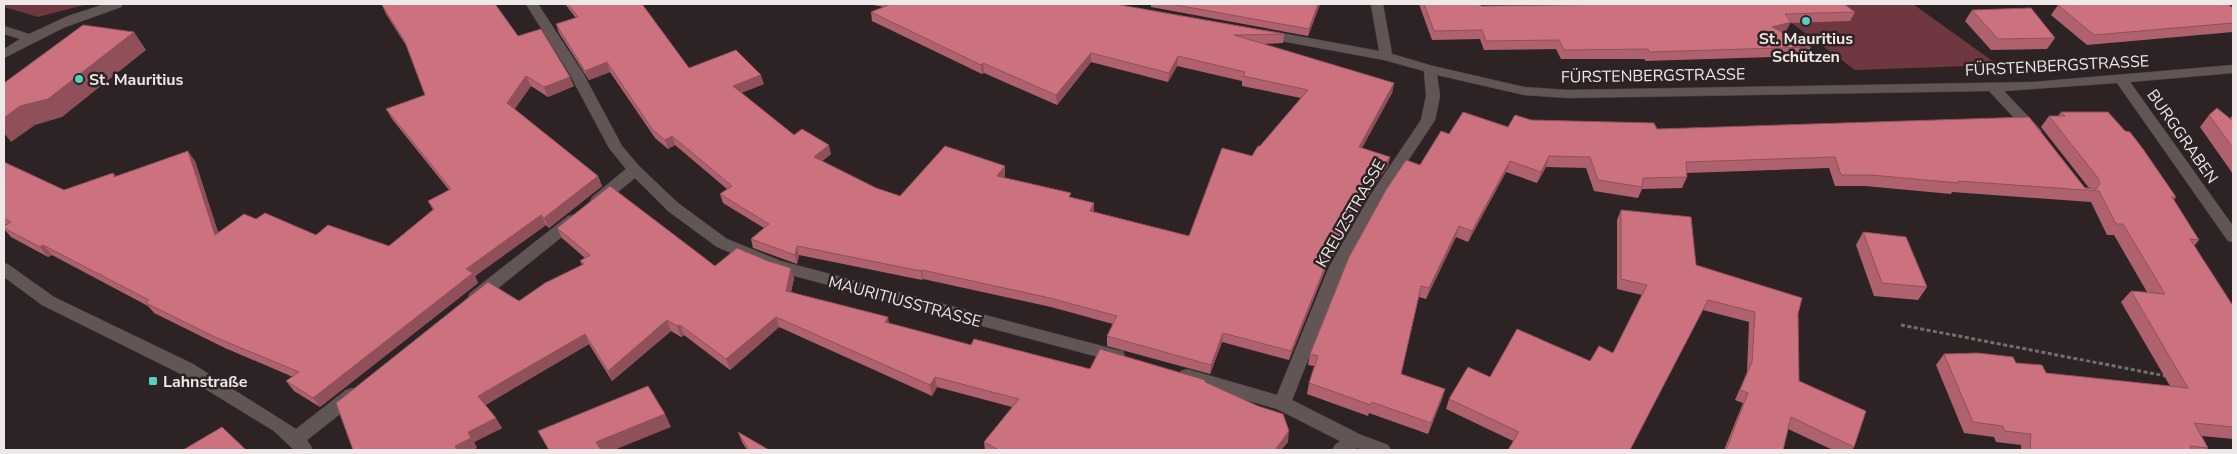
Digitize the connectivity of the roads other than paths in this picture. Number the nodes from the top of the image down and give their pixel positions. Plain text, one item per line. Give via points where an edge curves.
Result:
1 (117, 4) edge
2 (532, 4) edge
3 (1377, 4) edge
4 (4, 30) edge
5 (1253, 32) edge
6 (29, 38) junction
7 (4, 54) edge
8 (1386, 56) junction
9 (1430, 69) junction
10 (2233, 70) edge
11 (2122, 80) junction
12 (1993, 87) junction
13 (2044, 144) edge
14 (635, 170) junction
15 (2233, 237) edge
16 (4, 269) edge
17 (460, 310) edge
18 (1132, 361) edge
19 (1169, 371) edge
20 (366, 384) edge
21 (1282, 403) junction
22 (300, 445) edge
23 (1348, 445) edge
24 (1382, 450) edge

1 - 6 street via 58,24
2 - 14 street, MAURITIUSSTRASSE via 576,73 616,148
3 - 8 street
4 - 6 street
5 - 8 street, FÜRSTENBERGSTRASSE
6 - 7 street
8 - 9 street, FÜRSTENBERGSTRASSE
9 - 12 street, FÜRSTENBERGSTRASSE via 1524,91 1568,94
9 - 21 street, KREUZSTRASSE via 1433,96 1428,120 1376,198 1336,267
10 - 11 street, FÜRSTENBERGSTRASSE
11 - 12 street, FÜRSTENBERGSTRASSE
11 - 15 street, BURGGRABEN
12 - 13 street
14 - 17 street
14 - 18 street, MAURITIUSSTRASSE via 673,207 722,242 776,266
16 - 22 street via 48,301 187,369 280,426
19 - 21 street
20 - 22 street
21 - 23 street
23 - 24 street

